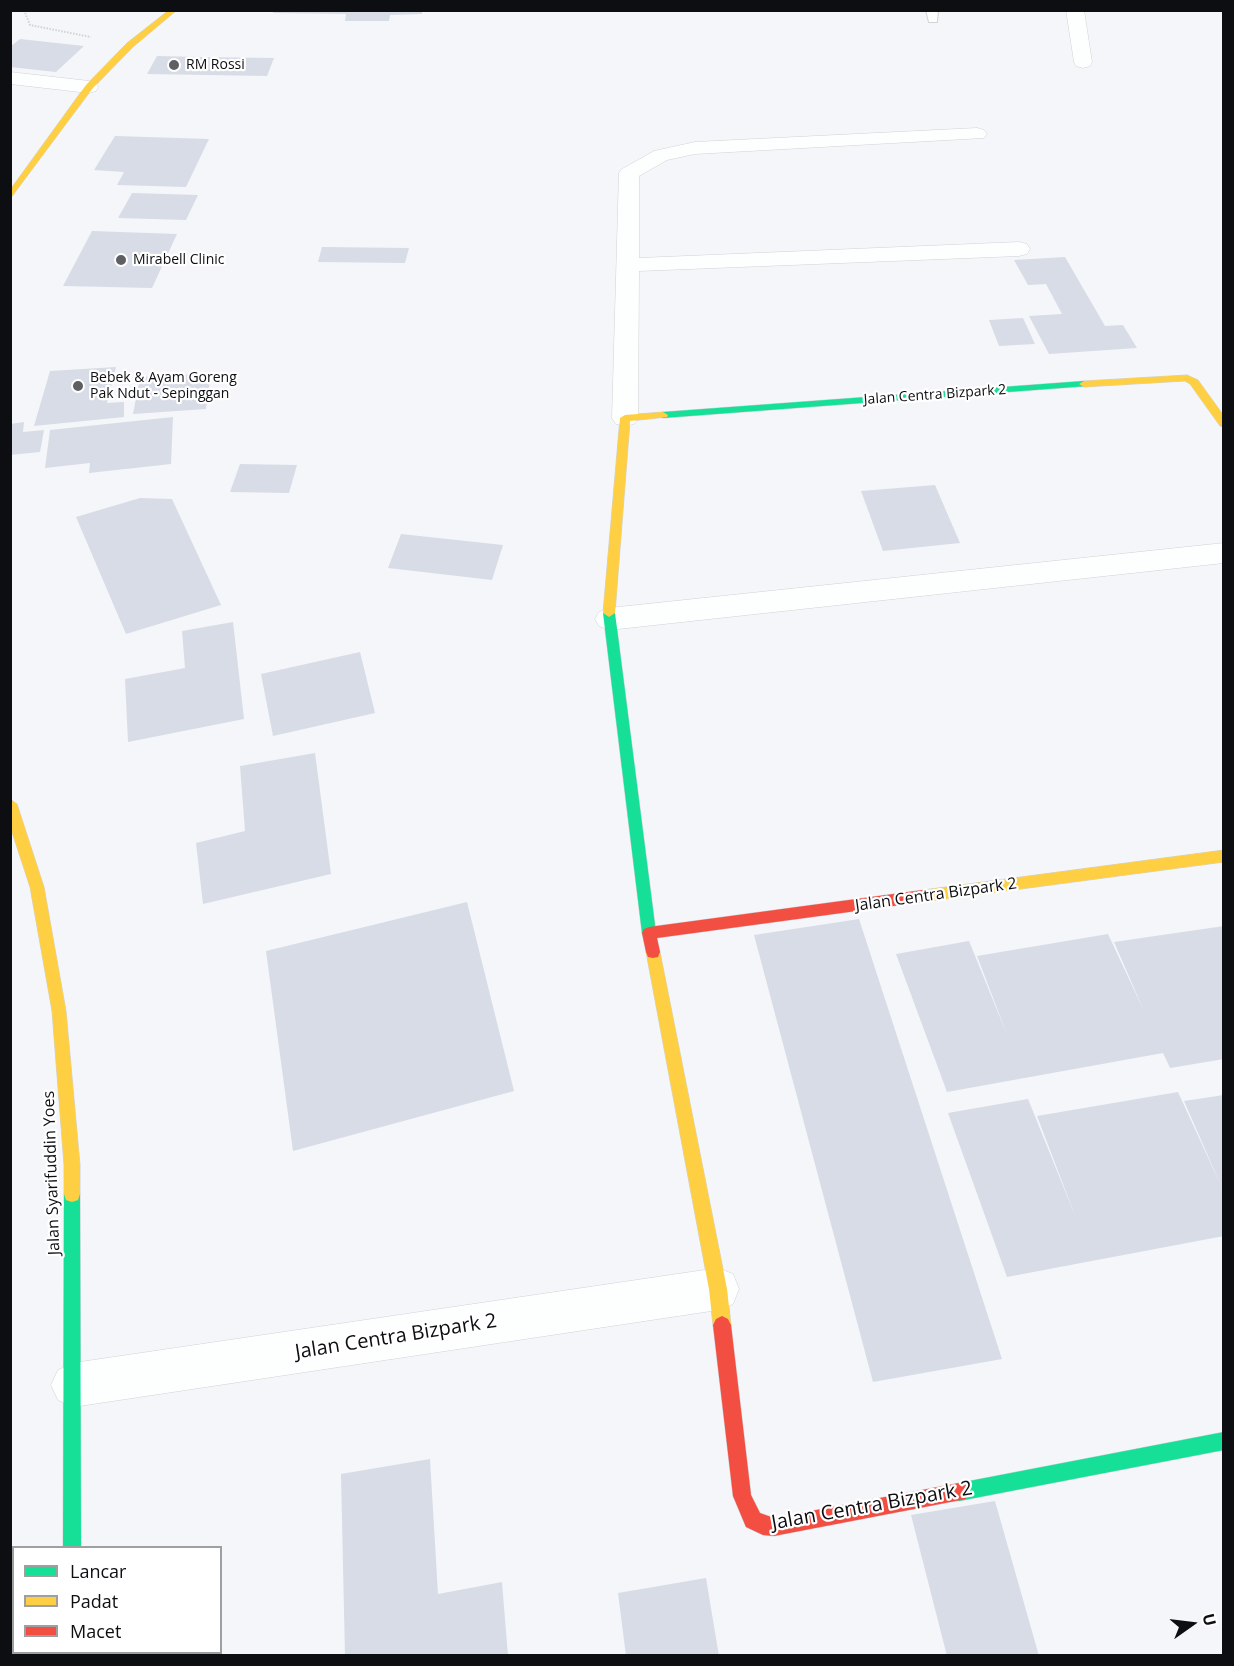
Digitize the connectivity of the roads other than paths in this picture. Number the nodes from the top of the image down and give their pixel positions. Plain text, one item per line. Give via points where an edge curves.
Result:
1 (174, 10) edge
2 (1075, 10) edge
3 (1083, 62) dead end
4 (10, 78) edge
5 (88, 87) junction
6 (977, 134) dead end
7 (10, 197) edge
8 (1019, 249) dead end
9 (627, 265) junction
10 (624, 418) junction
11 (1224, 424) edge
12 (1224, 553) edge
13 (609, 619) junction
14 (10, 804) edge
15 (1224, 856) edge
16 (649, 933) junction
17 (718, 1289) junction
18 (73, 1385) junction
19 (1224, 1441) edge
20 (72, 1546) edge

1 - 5 main road via 130,45
2 - 3 street
4 - 5 street
5 - 7 main road
6 - 9 street, Jalan Centra Bizpark 2 via 695,148 661,155 628,173
8 - 9 street
9 - 10 street, Jalan Centra Bizpark 2
10 - 11 main road, Jalan Centra Bizpark 2 via 1175,377 1194,382
10 - 13 main road, Jalan Centra Bizpark 2
12 - 13 street
13 - 16 main road, Jalan Centra Bizpark 2
14 - 18 main road, Jalan Syarifuddin Yoes via 37,887 59,1011 72,1165
15 - 16 main road, Jalan Centra Bizpark 2
16 - 17 main road, Jalan Centra Bizpark 2
17 - 18 street, Jalan Centra Bizpark 2
17 - 19 main road, Jalan Centra Bizpark 2 via 741,1496 753,1520 763,1526
18 - 20 main road, Jalan Syarifuddin Yoes

